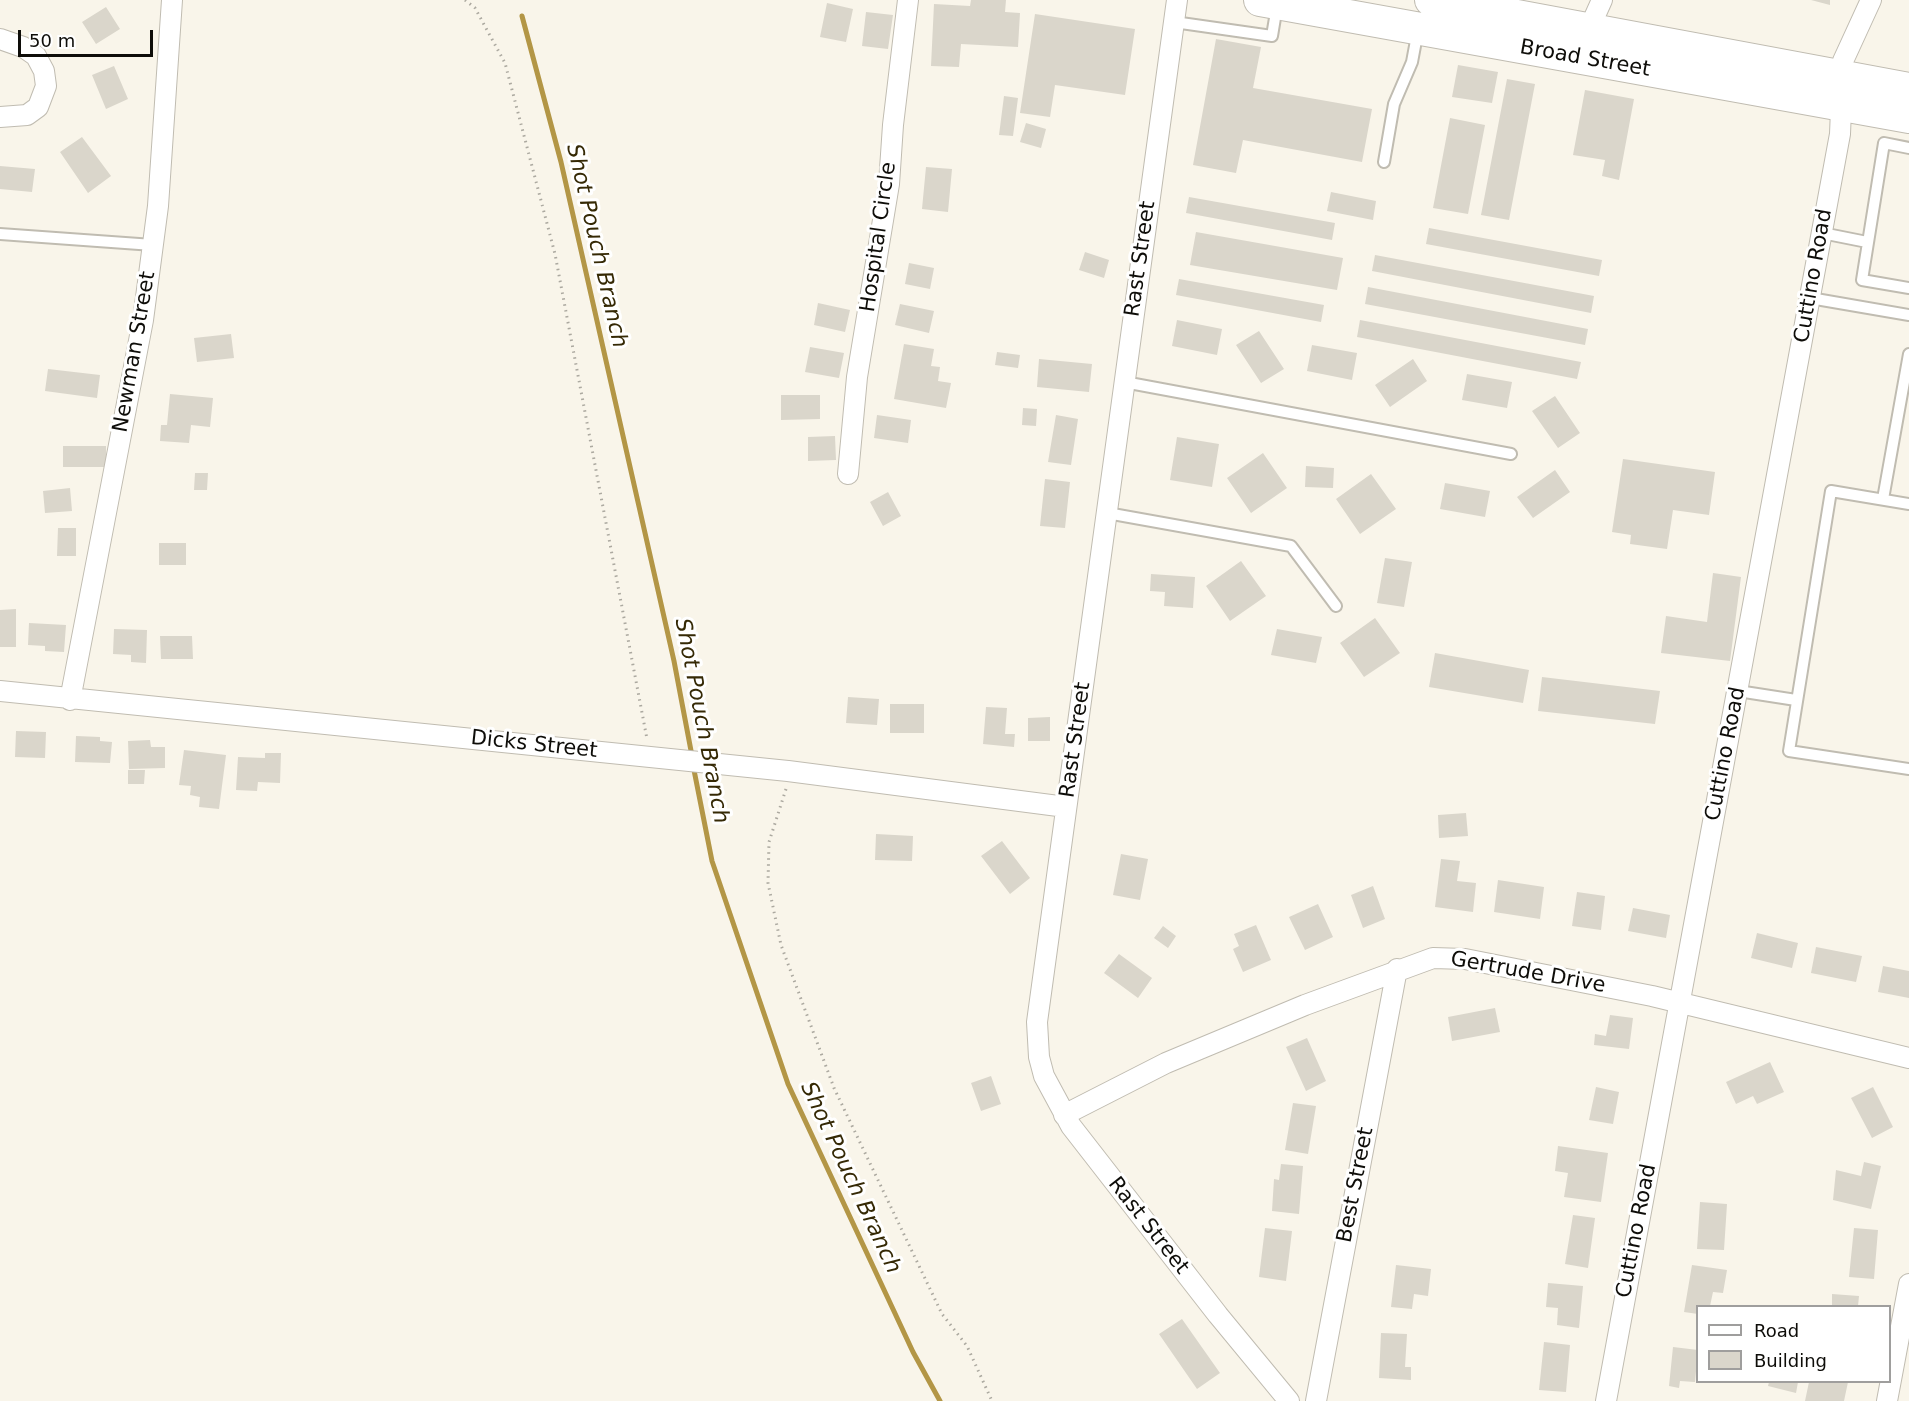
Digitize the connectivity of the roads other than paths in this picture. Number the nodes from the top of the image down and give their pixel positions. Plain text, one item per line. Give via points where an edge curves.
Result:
1 (172, 0) edge
2 (908, 0) edge
3 (1177, 0) edge
4 (1602, 0) edge
5 (1872, 0) edge
6 (1272, 1) edge
7 (1423, 12) edge
8 (1174, 22) junction
9 (1589, 29) junction
10 (0, 39) edge
11 (1586, 60) junction
12 (1909, 89) edge
13 (1842, 91) junction
14 (0, 117) edge
15 (1909, 117) edge
16 (1909, 148) edge
17 (1384, 162) dead end
18 (1822, 233) junction
19 (0, 234) edge
20 (1867, 242) junction
21 (153, 245) junction
22 (1909, 288) edge
23 (1810, 298) junction
24 (1909, 315) edge
25 (1909, 354) edge
26 (1124, 382) junction
27 (1511, 454) dead end
28 (848, 474) dead end
29 (1883, 500) junction
30 (1909, 504) edge
31 (1107, 513) junction
32 (1335, 606) dead end
33 (0, 691) edge
34 (1738, 691) junction
35 (70, 700) junction
36 (1796, 700) junction
37 (1909, 769) edge
38 (1066, 807) junction
39 (1397, 969) junction
40 (1680, 1002) junction
41 (1909, 1058) edge
42 (1064, 1115) junction
43 (1909, 1284) edge
44 (1891, 1380) edge
45 (1890, 1383) edge
46 (1289, 1401) edge
47 (1316, 1401) edge
48 (1605, 1401) edge
49 (1887, 1401) edge

1 - 21 street, Newman Street
2 - 28 street, Hospital Circle via 889,184 857,377
3 - 8 street, Rast Street
4 - 9 street
5 - 13 street, Cuttino Road via 1843,61
6 - 7 main road, Broad Street
6 - 8 lane via 1272,36
7 - 9 main road, Broad Street
7 - 11 main road, Broad Street
7 - 17 lane via 1412,62 1394,104
8 - 26 street, Rast Street
9 - 11 street
9 - 13 main road, Broad Street
10 - 14 street via 36,56 46,86 38,107 27,115
11 - 13 main road, Broad Street
12 - 13 main road, Broad Street
13 - 15 main road, Broad Street
13 - 18 street, Cuttino Road via 1840,134
16 - 20 lane via 1884,143
18 - 20 lane
18 - 23 street, Cuttino Road
19 - 21 lane
20 - 22 lane via 1862,280
21 - 35 street, Newman Street via 143,321
23 - 24 lane
23 - 34 street, Cuttino Road
25 - 29 lane
26 - 27 lane
26 - 31 street, Rast Street
29 - 30 lane
29 - 36 lane via 1831,491
31 - 32 lane via 1291,546
31 - 38 street, Rast Street
33 - 35 street, Dicks Street
34 - 36 lane
34 - 40 street, Cuttino Road
35 - 38 street, Dicks Street via 659,757
36 - 37 lane via 1789,751
38 - 42 street, Rast Street via 1037,1022 1044,1076
39 - 40 street, Gertrude Drive via 1433,958 1465,959
39 - 42 street, Gertrude Drive via 1166,1063
39 - 47 street, Best Street
40 - 41 street, Gertrude Drive
40 - 48 street, Cuttino Road
42 - 46 street, Rast Street
43 - 44 street
45 - 49 street

